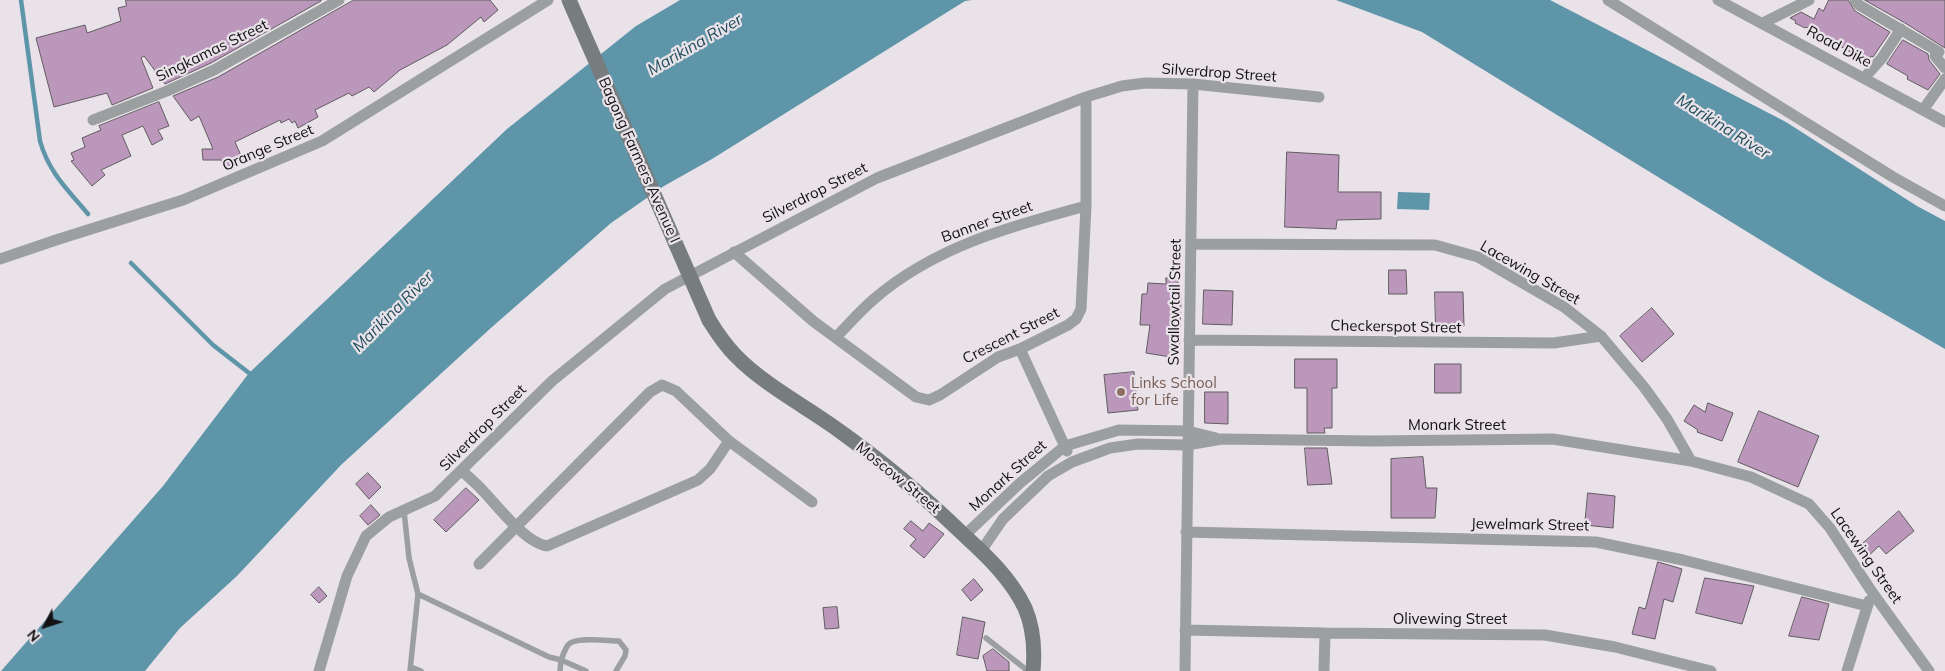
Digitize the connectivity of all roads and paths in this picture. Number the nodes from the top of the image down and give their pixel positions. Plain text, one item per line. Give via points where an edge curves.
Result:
1 (339, 0) edge
2 (548, 0) edge
3 (569, 0) edge
4 (1608, 0) edge
5 (1718, 0) edge
6 (1809, 0) edge
7 (1855, 0) edge
8 (1763, 24) junction
9 (1901, 29) junction
10 (1945, 68) edge
11 (1864, 78) junction
12 (1945, 79) edge
13 (1193, 84) junction
14 (1086, 97) junction
15 (1319, 97) dead end
16 (1923, 110) junction
17 (93, 120) dead end
18 (1945, 122) edge
19 (1086, 206) junction
20 (1945, 206) edge
21 (1192, 244) junction
22 (734, 252) junction
23 (0, 259) edge
24 (709, 320) joint
25 (1601, 336) junction
26 (836, 338) junction
27 (1189, 340) junction
28 (1020, 349) junction
29 (1120, 430) junction
30 (1188, 431) junction
31 (1222, 439) junction
32 (730, 441) junction
33 (1065, 446) junction
34 (1122, 446) junction
35 (1187, 446) junction
36 (1691, 461) junction
37 (1072, 462) junction
38 (462, 471) junction
39 (812, 502) dead end
40 (404, 511) junction
41 (515, 526) junction
42 (1186, 532) junction
43 (965, 535) junction
44 (981, 551) junction
45 (479, 564) dead end
46 (1872, 592) junction
47 (418, 594) junction
48 (1866, 606) junction
49 (1185, 630) junction
50 (1325, 633) junction
51 (986, 638) dead end
52 (561, 660) junction
53 (411, 669) edge
54 (319, 671) edge
55 (421, 671) edge
56 (560, 671) edge
57 (586, 671) edge
58 (616, 671) edge
59 (1028, 671) edge
60 (1033, 671) edge
61 (1185, 671) edge
62 (1324, 671) edge
63 (1711, 671) edge
64 (1847, 671) edge
65 (1929, 671) edge

1 - 17 street, Singkamas Street via 214,70
2 - 23 street, Orange Street via 322,141 183,200
3 - 24 street, Bagong Farmers Avenue I, bridge
4 - 20 street
5 - 8 street, Road Dike
6 - 8 street
7 - 9 street
8 - 11 street, Road Dike
9 - 10 street via 1939,52 1935,56
9 - 11 street
11 - 16 street, Road Dike
12 - 16 street
13 - 14 street, Silverdrop Street via 1137,84
13 - 15 street, Silverdrop Street
13 - 21 street, Swallowtail Street
14 - 19 street, Crescent Street
14 - 22 street, Silverdrop Street via 877,178
16 - 18 street, Road Dike
19 - 26 street, Banner Street via 1013,226 954,248 874,299
19 - 28 street, Crescent Street via 1080,308 1076,319
21 - 25 street, Lacewing Street via 1435,245 1478,257 1564,307
21 - 27 street, Swallowtail Street
22 - 26 street, Crescent Street
22 - 38 street, Silverdrop Street via 664,289 552,381
24 - 43 street, Moscow Street via 726,345 748,366 876,458
25 - 27 street, Checkerspot Street via 1554,343
25 - 36 street, Lacewing Street via 1644,387
26 - 28 street, Crescent Street via 916,397 929,400 998,356
27 - 30 street, Swallowtail Street
28 - 33 street
29 - 30 street, Monark Street
29 - 33 street, Monark Street
29 - 34 street
30 - 31 street, Monark Street
30 - 35 street, Swallowtail Street
31 - 35 street, Monark Street
31 - 36 street, Monark Street via 1553,439
32 - 39 street
32 - 41 street via 698,480 553,545 540,546
32 - 41 street via 676,390 662,385 650,392
33 - 37 street
33 - 43 street, Monark Street
34 - 35 street, Monark Street
34 - 37 street, Monark Street
35 - 42 street, Swallowtail Street
36 - 46 street, Lacewing Street via 1751,477 1809,504 1830,528
37 - 44 street, Monark Street via 1048,476 1010,513
38 - 40 street, Silverdrop Street via 435,496
38 - 41 street
40 - 47 lane via 409,558
40 - 54 street, Silverdrop Street via 389,517 366,536 347,576
41 - 45 street
42 - 48 street, Jewelmark Street via 1596,542 1683,560
42 - 49 street, Swallowtail Street
43 - 44 street, Moscow Street
44 - 60 street, Moscow Street via 1016,590 1025,609 1032,627
46 - 48 street
46 - 65 street, Lacewing Street
47 - 52 lane
47 - 53 lane
48 - 64 street
49 - 50 street, Olivewing Street
49 - 61 street, Swallowtail Street
50 - 62 street
50 - 63 street, Olivewing Street via 1545,635 1615,647
51 - 59 lane
52 - 56 lane
52 - 57 lane
52 - 58 lane via 568,644 573,642 619,641 626,650
53 - 55 lane

